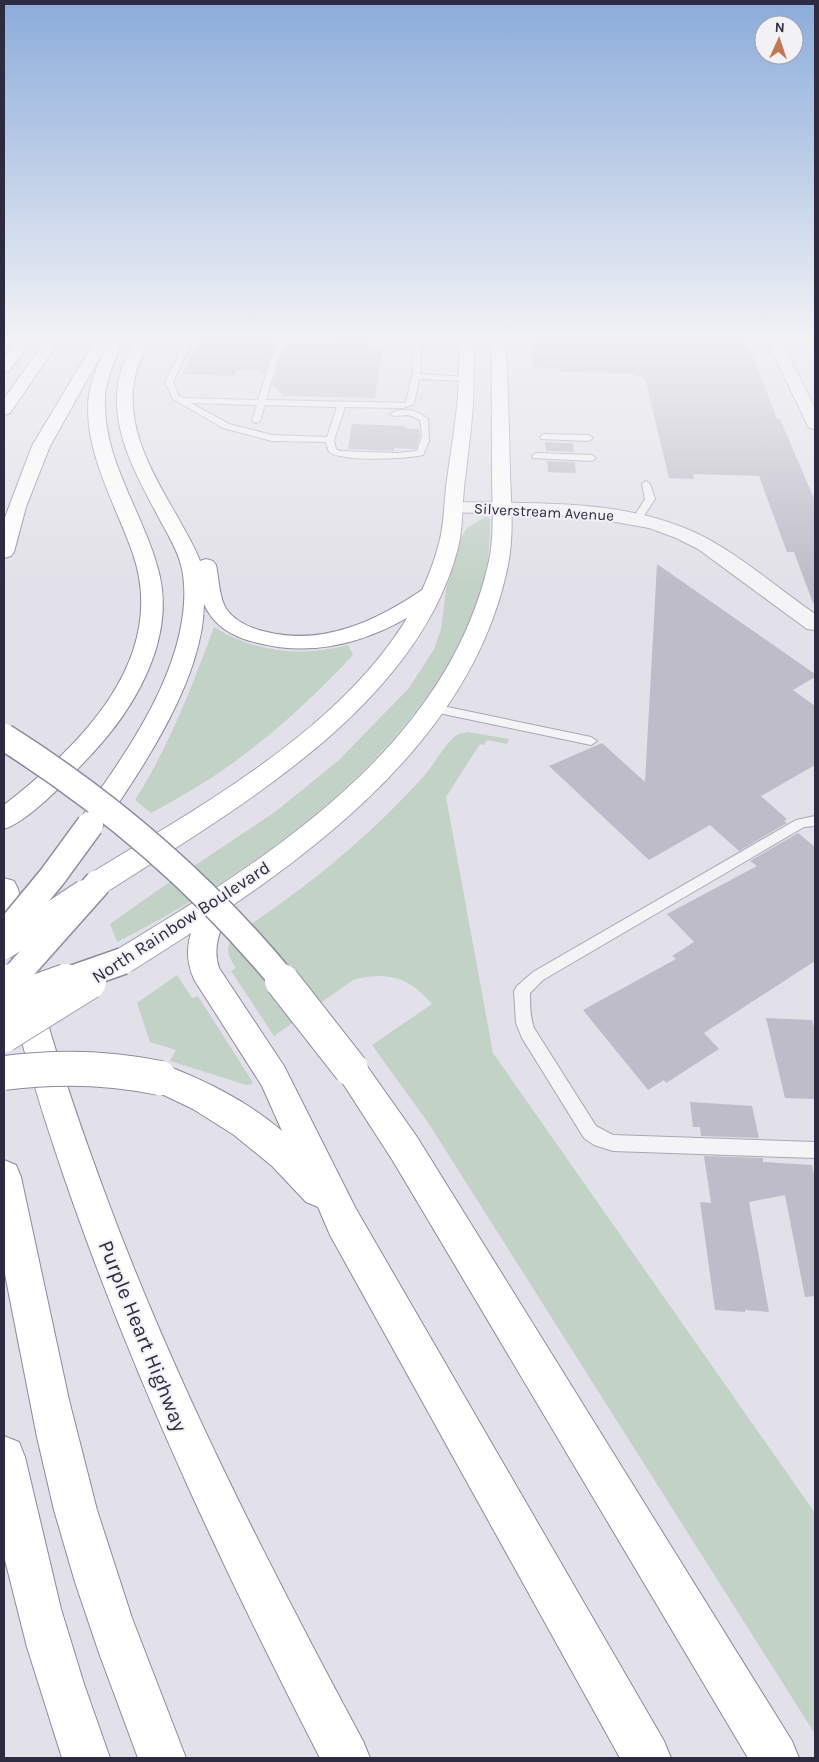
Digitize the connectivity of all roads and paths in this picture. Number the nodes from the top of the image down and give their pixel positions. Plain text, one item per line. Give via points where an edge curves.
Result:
1 (57, 419) edge
2 (98, 419) edge
3 (125, 419) edge
4 (214, 419) edge
5 (337, 419) edge
6 (424, 419) edge
7 (462, 419) edge
8 (491, 419) edge
9 (500, 422) joint
10 (544, 437) dead end
11 (589, 438) dead end
12 (330, 440) junction
13 (536, 456) dead end
14 (592, 458) dead end
15 (646, 484) dead end
16 (453, 508) junction
17 (502, 509) junction
18 (167, 513) junction
19 (637, 520) junction
20 (4, 552) edge
21 (432, 592) junction
22 (815, 624) edge
23 (433, 708) junction
24 (4, 737) edge
25 (591, 741) dead end
26 (4, 820) edge
27 (815, 820) edge
28 (98, 883) junction
29 (4, 889) edge
30 (220, 902) junction
31 (4, 935) edge
32 (4, 946) edge
33 (123, 961) junction
34 (4, 989) edge
35 (4, 1003) edge
36 (4, 1035) edge
37 (4, 1073) edge
38 (815, 1150) edge
39 (4, 1177) edge
40 (343, 1222) junction
41 (4, 1457) edge
42 (86, 1758) edge
43 (162, 1758) edge
44 (346, 1758) edge
45 (647, 1758) edge
46 (775, 1758) edge

1 - 20 main road via 41,446 17,507
2 - 26 main road via 107,458 149,572 153,595 146,647 128,688 107,720 69,763
3 - 18 main road via 136,454
4 - 12 lane via 226,426 272,438
5 - 12 lane
6 - 12 lane via 426,429 420,453 396,456 338,454 332,450
7 - 16 main road
8 - 9 main road
9 - 17 main road, North Rainbow Boulevard
10 - 11 lane
13 - 14 lane
15 - 19 lane via 650,500
16 - 17 street, Silverstream Avenue
16 - 21 main road via 448,548
17 - 19 street, Silverstream Avenue via 594,513
17 - 23 main road, North Rainbow Boulevard via 499,564 488,604 469,650
18 - 21 main road via 202,554 213,600 220,614 233,626 258,638 299,644 337,639 400,613
18 - 31 main road, bridge via 191,562 194,592 192,625 182,661 138,753 52,877
19 - 22 street, Silverstream Avenue via 700,542
21 - 28 main road via 390,661 319,732 257,781
23 - 25 lane
23 - 30 main road, North Rainbow Boulevard via 401,748 350,800 301,842
24 - 46 main road, bridge via 97,802 146,841 201,892 270,966 351,1069 405,1149
27 - 38 lane via 801,823 538,976 522,991 523,1024 590,1132 600,1139 613,1143
28 - 32 main road, bridge
28 - 34 main road, bridge
29 - 44 main road, Purple Heart Highway via 30,1014 57,1106 137,1326 228,1528
30 - 33 main road, North Rainbow Boulevard
30 - 40 main road via 202,938 200,953 206,972 273,1076
33 - 35 main road, bridge
33 - 36 main road, North Rainbow Boulevard, bridge
37 - 40 main road, bridge via 85,1067 122,1070 183,1087 217,1105 275,1145 305,1173
39 - 43 main road via 73,1500 104,1602
40 - 45 main road
41 - 42 main road via 48,1639

